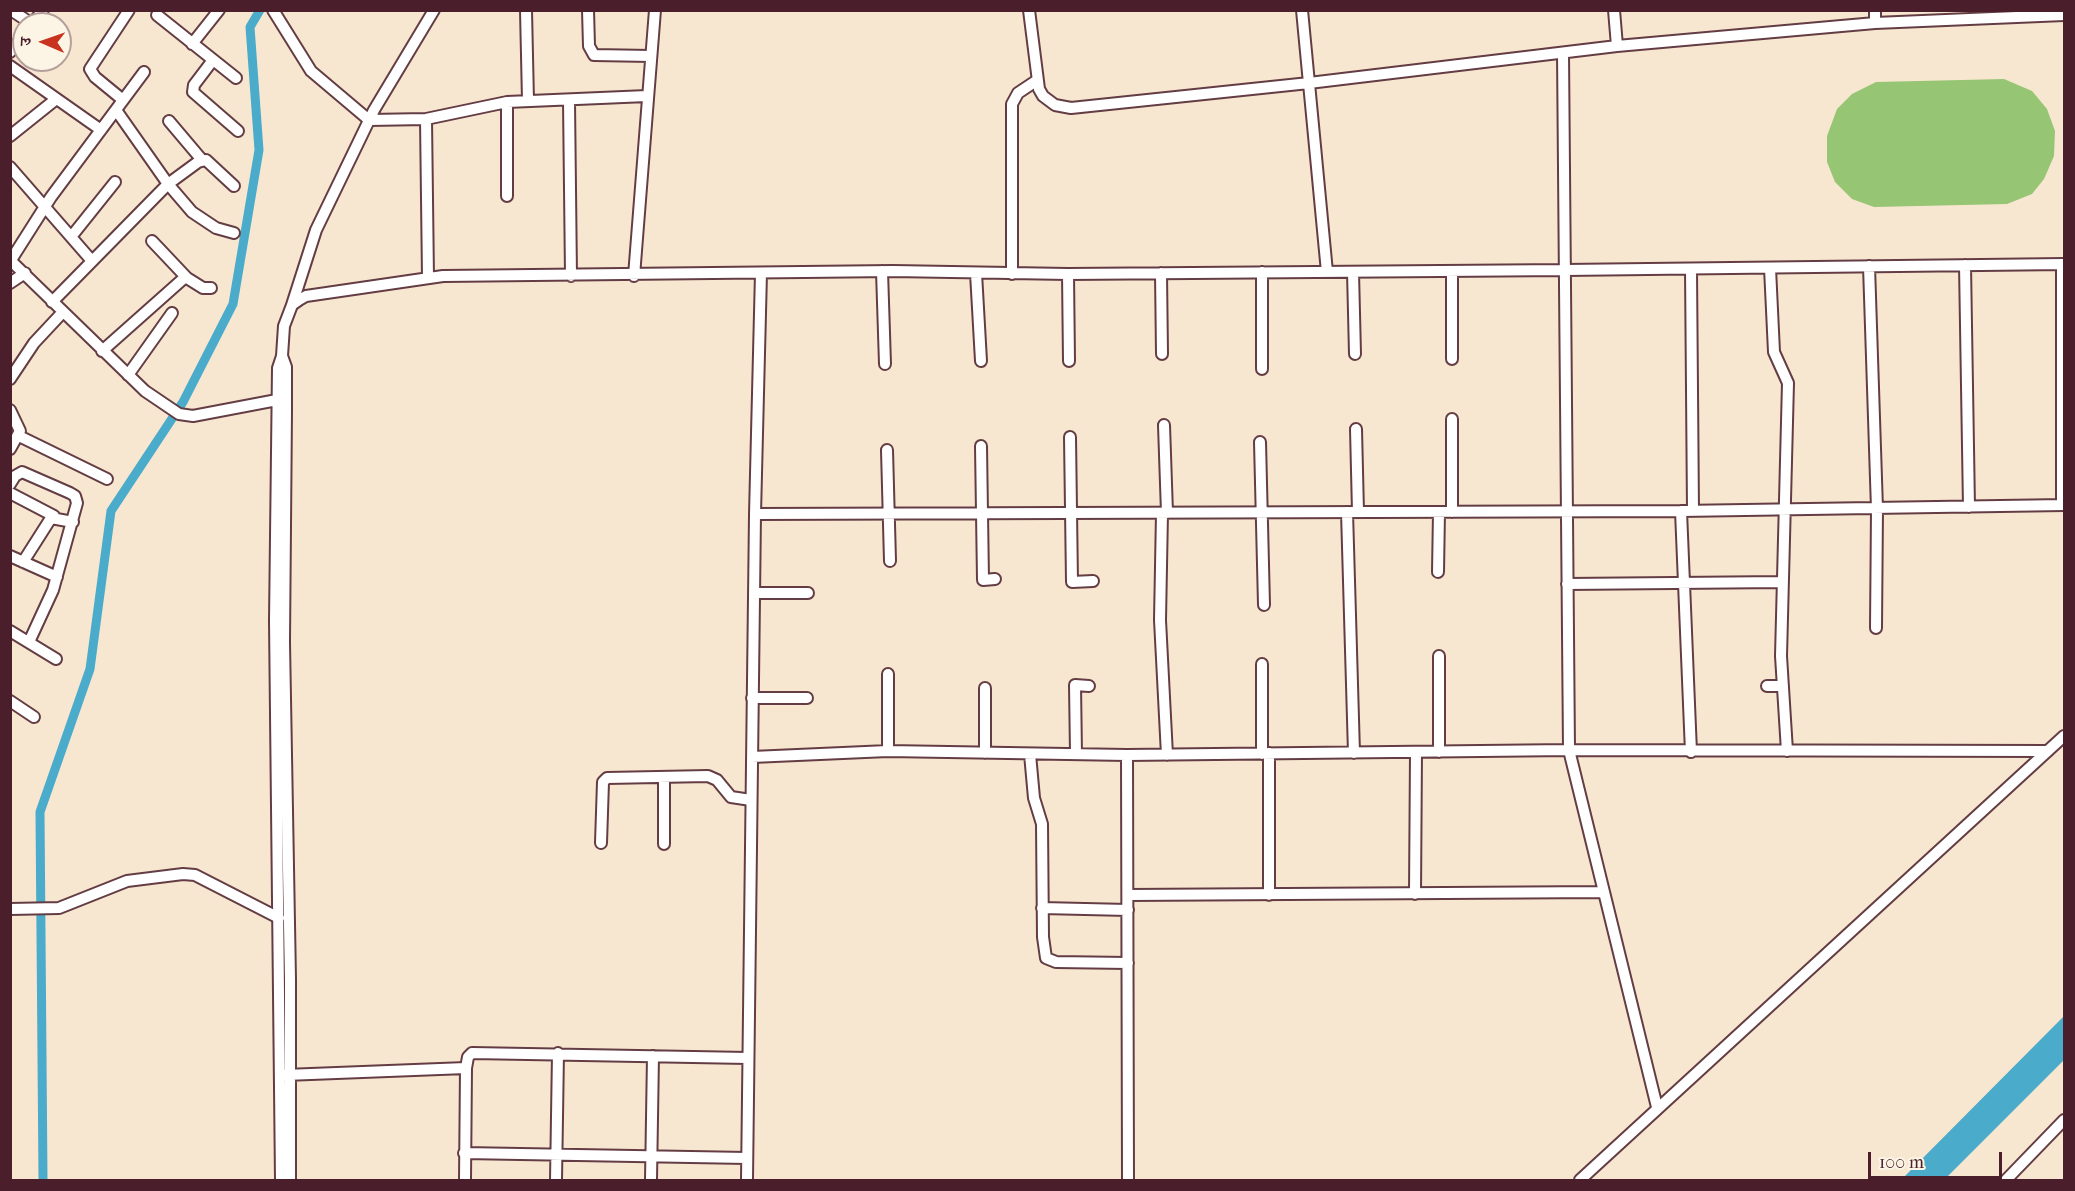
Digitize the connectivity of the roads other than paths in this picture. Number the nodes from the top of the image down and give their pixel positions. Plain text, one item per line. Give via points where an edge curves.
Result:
1 (129, 10) edge
2 (219, 10) edge
3 (273, 10) edge
4 (434, 10) edge
5 (526, 10) edge
6 (588, 10) edge
7 (655, 10) edge
8 (1029, 10) edge
9 (1302, 10) edge
10 (1614, 10) edge
11 (1875, 10) edge
12 (157, 12) edge
13 (2064, 15) edge
14 (1926, 16) edge
15 (1875, 23) junction
16 (192, 44) junction
17 (1617, 46) junction
18 (1563, 53) junction
19 (651, 56) junction
20 (213, 60) junction
21 (10, 66) edge
22 (144, 72) dead end
23 (236, 78) dead end
24 (1036, 81) junction
25 (1309, 84) junction
26 (647, 96) junction
27 (55, 100) junction
28 (123, 100) junction
29 (528, 101) junction
30 (569, 101) junction
31 (507, 102) junction
32 (116, 110) junction
33 (426, 119) junction
34 (369, 120) junction
35 (169, 121) dead end
36 (101, 130) junction
37 (238, 131) dead end
38 (10, 136) edge
39 (202, 160) junction
40 (10, 167) edge
41 (115, 182) dead end
42 (168, 184) junction
43 (234, 186) dead end
44 (507, 196) dead end
45 (44, 207) junction
46 (234, 233) dead end
47 (71, 237) junction
48 (152, 240) dead end
49 (11, 260) edge
50 (92, 261) junction
51 (2063, 264) edge
52 (1965, 265) junction
53 (1869, 266) junction
54 (1770, 268) junction
55 (1691, 269) junction
56 (1565, 270) junction
57 (882, 271) junction
58 (1452, 271) junction
59 (1327, 272) junction
60 (1353, 272) junction
61 (25, 273) junction
62 (761, 273) junction
63 (976, 273) junction
64 (1161, 273) junction
65 (1262, 273) junction
66 (1012, 274) junction
67 (1068, 274) junction
68 (571, 276) junction
69 (634, 276) junction
70 (187, 278) junction
71 (428, 278) junction
72 (10, 283) edge
73 (211, 288) dead end
74 (52, 302) junction
75 (292, 305) junction
76 (62, 313) junction
77 (172, 313) dead end
78 (102, 351) junction
79 (1162, 354) dead end
80 (1355, 354) dead end
81 (282, 356) junction
82 (1452, 359) dead end
83 (981, 361) dead end
84 (1069, 361) dead end
85 (885, 364) dead end
86 (1262, 369) dead end
87 (128, 375) junction
88 (10, 380) edge
89 (277, 400) junction
90 (10, 410) edge
91 (1452, 419) dead end
92 (1164, 425) dead end
93 (1356, 429) dead end
94 (19, 436) junction
95 (1070, 437) dead end
96 (1260, 442) dead end
97 (981, 446) dead end
98 (10, 449) edge
99 (887, 450) dead end
100 (107, 479) dead end
101 (10, 484) edge
102 (10, 493) edge
103 (2063, 506) edge
104 (1969, 507) junction
105 (1877, 509) junction
106 (1567, 510) junction
107 (1786, 510) junction
108 (1687, 511) junction
109 (1353, 512) junction
110 (1439, 512) junction
111 (1452, 512) junction
112 (981, 513) junction
113 (1070, 513) junction
114 (1165, 513) junction
115 (1263, 513) junction
116 (755, 514) junction
117 (889, 514) junction
118 (54, 516) junction
119 (73, 522) junction
120 (10, 556) edge
121 (890, 561) dead end
122 (23, 562) junction
123 (1438, 572) dead end
124 (57, 577) junction
125 (995, 579) dead end
126 (1093, 582) dead end
127 (1782, 582) junction
128 (1683, 583) junction
129 (1567, 584) junction
130 (754, 593) junction
131 (808, 593) dead end
132 (1264, 605) dead end
133 (1876, 628) dead end
134 (11, 631) edge
135 (29, 642) junction
136 (1439, 656) dead end
137 (56, 659) dead end
138 (1262, 664) dead end
139 (888, 674) dead end
140 (1089, 686) dead end
141 (1767, 686) dead end
142 (1783, 686) junction
143 (985, 688) dead end
144 (752, 698) junction
145 (807, 698) dead end
146 (10, 701) edge
147 (34, 717) dead end
148 (2064, 736) edge
149 (1569, 750) junction
150 (1787, 751) junction
151 (2048, 751) junction
152 (888, 752) junction
153 (1416, 752) junction
154 (1439, 752) junction
155 (1691, 752) junction
156 (985, 753) junction
157 (1266, 753) junction
158 (1354, 753) junction
159 (1030, 754) junction
160 (1076, 754) junction
161 (1127, 755) junction
162 (1167, 755) junction
163 (752, 757) junction
164 (664, 778) junction
165 (751, 800) junction
166 (601, 843) dead end
167 (664, 844) dead end
168 (1603, 892) junction
169 (1269, 894) junction
170 (1415, 894) junction
171 (1128, 896) junction
172 (1042, 908) junction
173 (10, 909) edge
174 (1128, 910) junction
175 (279, 918) junction
176 (1128, 963) junction
177 (558, 1053) junction
178 (654, 1056) junction
179 (748, 1058) junction
180 (466, 1068) junction
181 (285, 1075) junction
182 (1657, 1107) junction
183 (2064, 1120) edge
184 (464, 1152) junction
185 (555, 1154) junction
186 (651, 1156) junction
187 (747, 1158) junction
188 (281, 1180) edge
189 (290, 1180) edge
190 (465, 1180) edge
191 (556, 1180) edge
192 (651, 1180) edge
193 (747, 1180) edge
194 (1128, 1180) edge
195 (1580, 1180) edge
196 (2006, 1180) edge

1 - 28 street via 90,69
2 - 16 street
3 - 34 street via 311,71
4 - 34 street
5 - 29 street
6 - 19 street via 589,46 594,55
7 - 19 street
8 - 24 street
9 - 25 street
10 - 17 street
11 - 15 street
12 - 16 street
13 - 14 street
14 - 15 street
15 - 17 street
16 - 20 street
17 - 18 street
18 - 25 street
18 - 56 street
19 - 26 street
20 - 23 street
20 - 37 street via 193,92
21 - 27 street
22 - 28 street
24 - 25 street via 1043,96 1055,105 1071,108
24 - 66 street via 1018,93 1012,104
25 - 59 street
26 - 30 street
26 - 69 street
27 - 36 street
27 - 38 street
28 - 32 street
29 - 30 street
29 - 31 street
30 - 68 street
31 - 33 street
31 - 44 street
32 - 36 street
32 - 42 street
33 - 34 street
33 - 71 street
34 - 75 street via 308,249
35 - 39 street
36 - 45 street
39 - 42 street
39 - 43 street
40 - 45 street
41 - 47 street
42 - 46 street via 201,219
42 - 50 street
45 - 47 street
45 - 49 street
47 - 50 street
48 - 70 street
49 - 61 street
50 - 74 street
51 - 52 street
51 - 103 street
52 - 53 street
52 - 104 street
53 - 54 street
53 - 105 street
54 - 55 street
54 - 107 street via 1774,352 1788,383
55 - 56 street
55 - 108 street
56 - 58 street
56 - 106 street
57 - 62 street
57 - 63 street
57 - 85 street
58 - 60 street
58 - 82 street
59 - 60 street
59 - 65 street
60 - 80 street
61 - 72 street
61 - 74 street
62 - 69 street
62 - 116 street
63 - 66 street
63 - 83 street
64 - 65 street
64 - 67 street
64 - 79 street
65 - 86 street
66 - 67 street
67 - 84 street
68 - 69 street
68 - 71 street
70 - 73 street via 203,288
70 - 78 street
71 - 75 street via 306,296
74 - 76 street
75 - 81 street via 284,326
76 - 78 street
76 - 88 street via 34,343
77 - 87 street
78 - 87 street
81 - 89 street
81 - 181 street via 286,367
87 - 89 street via 179,414 193,416
89 - 175 street
90 - 94 street via 20,426
91 - 111 street
92 - 114 street
93 - 109 street
94 - 98 street
94 - 100 street
95 - 113 street
96 - 115 street
97 - 112 street
99 - 117 street
101 - 119 street via 21,472 75,496
102 - 118 street
103 - 104 street
104 - 105 street
105 - 107 street
105 - 133 street
106 - 108 street
106 - 111 street
106 - 129 street
107 - 108 street
107 - 127 street
108 - 128 street
109 - 110 street
109 - 115 street
109 - 158 street
110 - 111 street
110 - 123 street
112 - 113 street
112 - 117 street
112 - 125 street via 982,580
113 - 114 street
113 - 126 street via 1072,582
114 - 115 street
114 - 162 street via 1160,620
115 - 132 street
116 - 117 street
116 - 130 street
117 - 121 street
118 - 119 street
118 - 122 street
119 - 124 street
120 - 122 street
122 - 124 street
124 - 135 street
127 - 128 street
127 - 142 street
128 - 129 street
128 - 155 street
129 - 149 street
130 - 131 street
130 - 144 street
134 - 135 street
135 - 137 street
136 - 154 street
138 - 157 street
139 - 152 street
140 - 160 street via 1076,685
141 - 142 street
142 - 150 street
143 - 156 street
144 - 145 street
144 - 163 street
146 - 147 street
148 - 151 street
149 - 154 street
149 - 155 street
149 - 168 street
150 - 151 street
150 - 155 street
151 - 182 street
152 - 156 street
152 - 163 street
153 - 154 street
153 - 158 street
153 - 170 street
156 - 159 street
157 - 158 street
157 - 162 street
157 - 169 street
159 - 160 street
159 - 172 street via 1034,798 1042,824
160 - 161 street
161 - 162 street
161 - 171 street
163 - 165 street
164 - 165 street via 714,777 731,796
164 - 166 street via 604,779
164 - 167 street
165 - 179 street
168 - 170 street
168 - 182 street
169 - 170 street
169 - 171 street
171 - 174 street
172 - 174 street
172 - 176 street via 1044,953 1050,961
173 - 175 street via 59,908 136,878 183,874 195,875
174 - 176 street
175 - 181 street
176 - 194 street
177 - 178 street
177 - 180 street via 472,1053
177 - 185 street
178 - 179 street
178 - 186 street
179 - 187 street
180 - 181 street
180 - 184 street
181 - 188 street
181 - 189 street
182 - 195 street
183 - 196 street
184 - 185 street
184 - 190 street
185 - 186 street
185 - 191 street
186 - 187 street
186 - 192 street
187 - 193 street

